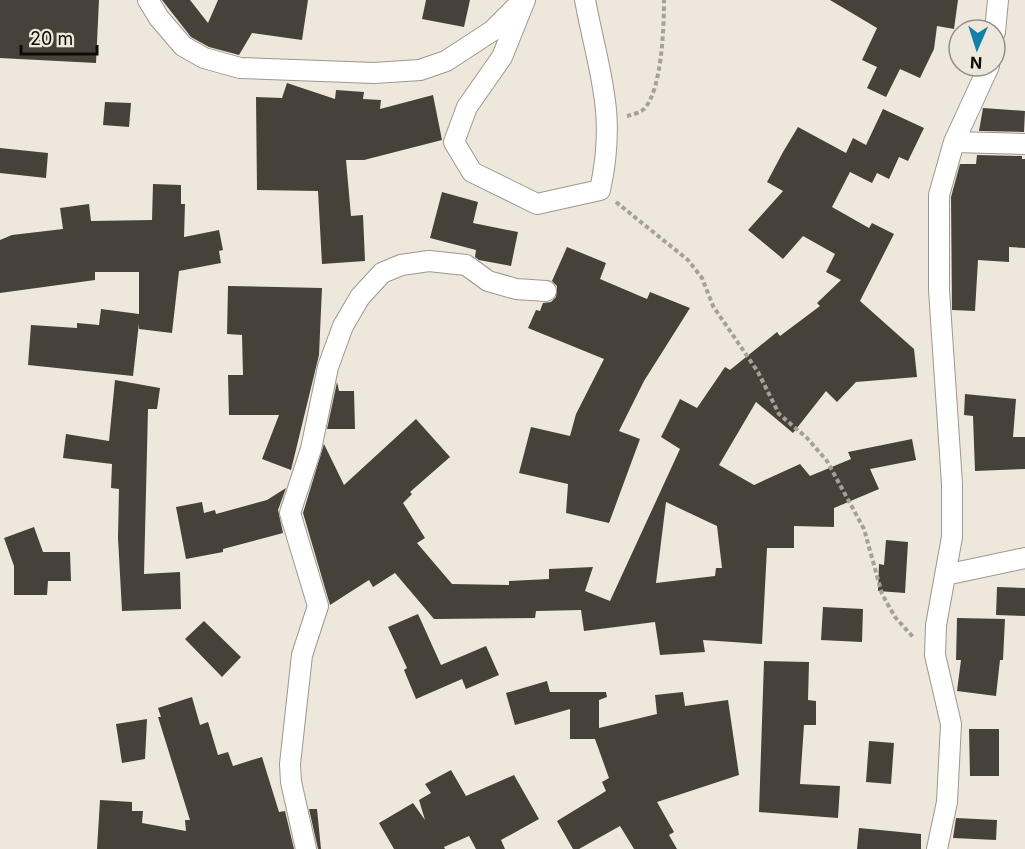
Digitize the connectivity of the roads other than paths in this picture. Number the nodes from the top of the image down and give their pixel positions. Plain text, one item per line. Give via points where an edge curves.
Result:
1 (148, 0) edge
2 (524, 0) edge
3 (585, 0) edge
4 (998, 0) edge
5 (996, 18) edge
6 (983, 78) edge
7 (954, 142) junction
8 (1025, 144) edge
9 (546, 291) dead end
10 (1025, 558) edge
11 (945, 575) junction
12 (306, 849) edge
13 (938, 849) edge

1 - 2 street via 183,46 204,58 240,68 374,73 420,70 446,61 492,31
2 - 3 street via 502,57 467,107 454,142 472,172 537,204 600,190 608,116 605,85
4 - 5 street
6 - 7 street
7 - 8 street
7 - 11 street via 939,195 937,229 952,484 952,537
9 - 12 street via 516,289 488,281 466,265 429,261 401,265 382,273 360,297 343,326 328,367 311,449 290,513 318,606 302,655 290,764
10 - 11 street
11 - 13 street via 935,655 951,724 947,802

